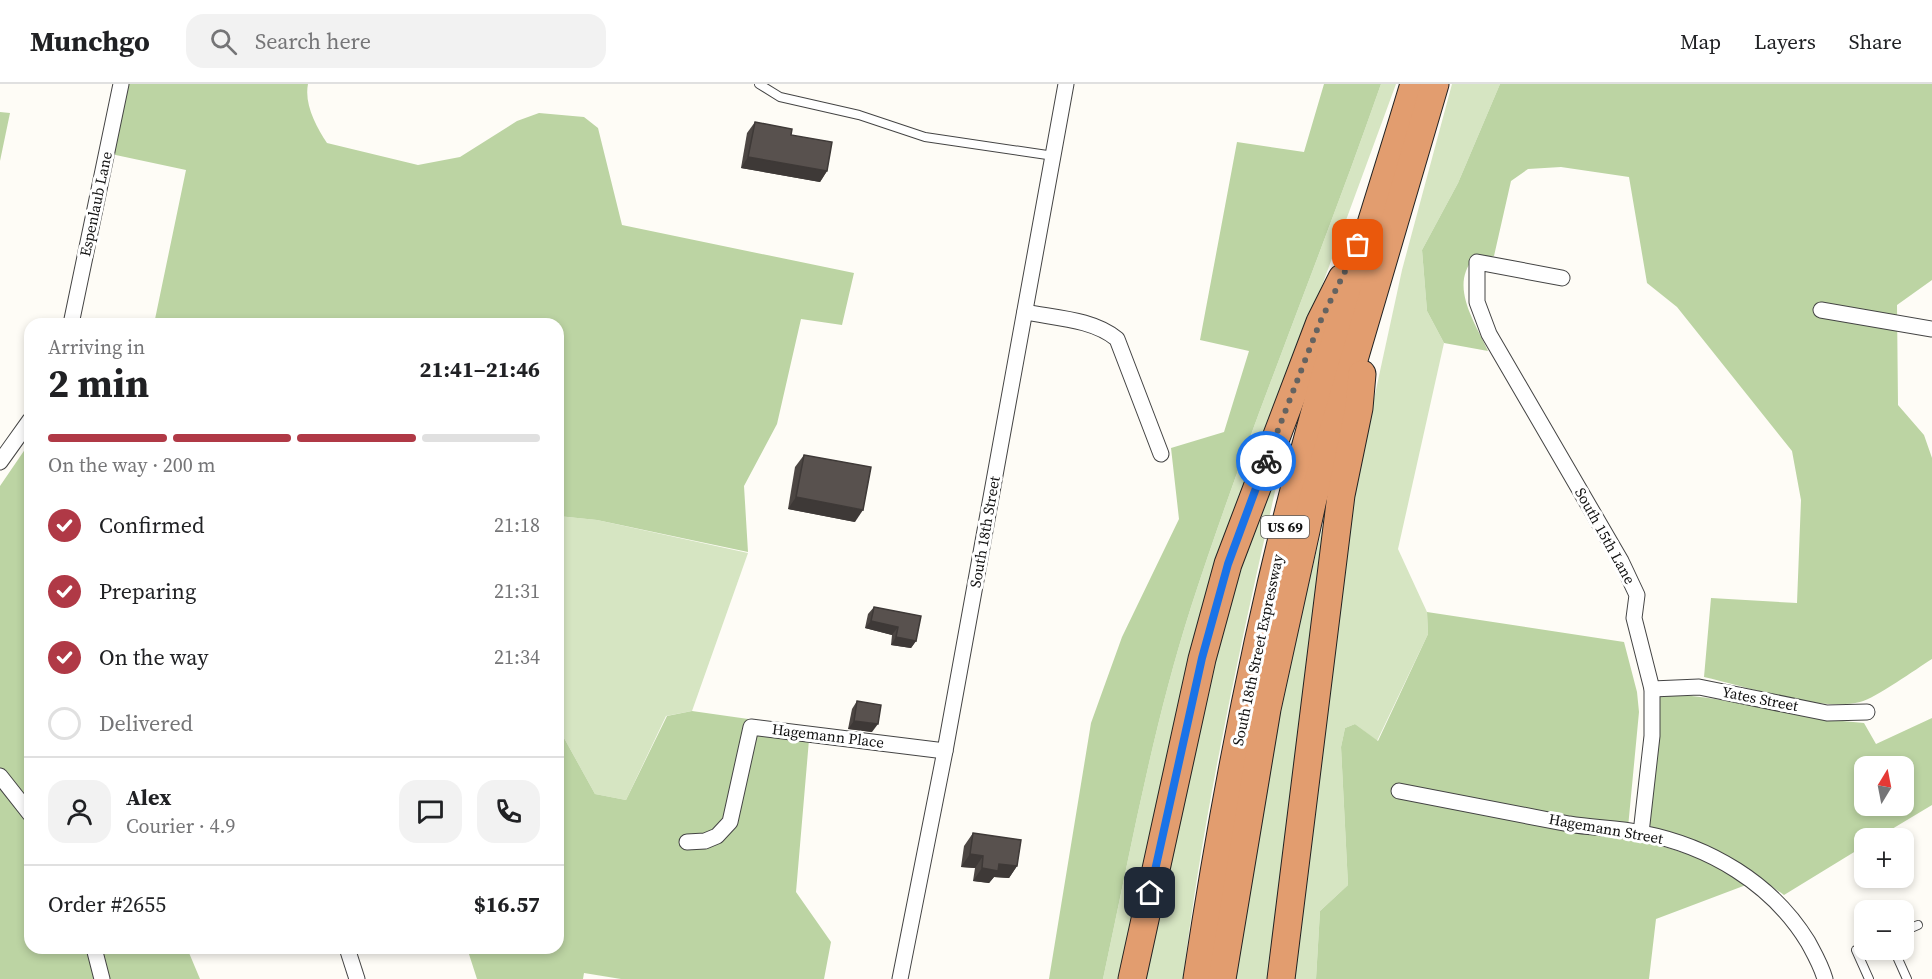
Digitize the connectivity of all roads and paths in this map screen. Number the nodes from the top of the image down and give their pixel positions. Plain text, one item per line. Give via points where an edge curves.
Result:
1 (121, 84) edge
2 (759, 84) edge
3 (1066, 84) edge
4 (1414, 84) edge
5 (1435, 84) edge
6 (1054, 156) junction
7 (1377, 207) junction
8 (1562, 278) dead end
9 (1821, 310) dead end
10 (1025, 312) junction
11 (1366, 316) junction
12 (72, 318) edge
13 (1932, 329) edge
14 (24, 428) edge
15 (1161, 454) dead end
16 (0, 462) edge
17 (1652, 689) junction
18 (1867, 712) dead end
19 (945, 751) junction
20 (0, 776) edge
21 (1400, 791) dead end
22 (24, 806) edge
23 (1641, 833) junction
24 (687, 842) dead end
25 (1918, 925) dead end
26 (1914, 927) edge
27 (96, 954) edge
28 (349, 954) edge
29 (1860, 960) edge
30 (1898, 960) edge
31 (102, 979) edge
32 (357, 979) edge
33 (900, 979) edge
34 (1132, 979) edge
35 (1197, 979) edge
36 (1222, 979) edge
37 (1281, 979) edge
38 (1824, 979) edge
39 (1869, 979) edge
40 (1907, 979) edge

1 - 12 street, Espenlaub Lane
2 - 6 lane via 780,97 859,115 926,137
3 - 6 street, South 18th Street
4 - 7 highway, South 18th Street Expressway / US 69
5 - 11 highway, South 18th Street Expressway / US 69
6 - 10 street, South 18th Street
7 - 34 highway via 1320,322 1228,564 1199,669
7 - 35 highway, South 18th Street Expressway / US 69 via 1311,424 1269,587 1216,850
8 - 17 street, South 15th Lane via 1477,262 1477,302 1489,334 1637,595 1634,618
9 - 13 street
10 - 15 street via 1092,325 1117,339
10 - 19 street, South 18th Street
11 - 36 highway, South 18th Street Expressway / US 69 via 1312,500 1268,709
11 - 37 highway via 1359,408 1341,495
14 - 16 street
17 - 18 street, Yates Street via 1699,687 1827,713
17 - 23 street, South 15th Lane via 1652,736
19 - 24 street, Hagemann Place via 751,727 730,822 717,836
19 - 33 street, South 18th Street
20 - 22 street
21 - 23 street, Hagemann Street via 1588,827
23 - 38 street, Hagemann Street via 1683,844 1728,864 1766,891 1797,924 1822,965
25 - 26 lane
27 - 31 street
28 - 32 street
29 - 39 lane
30 - 40 lane

